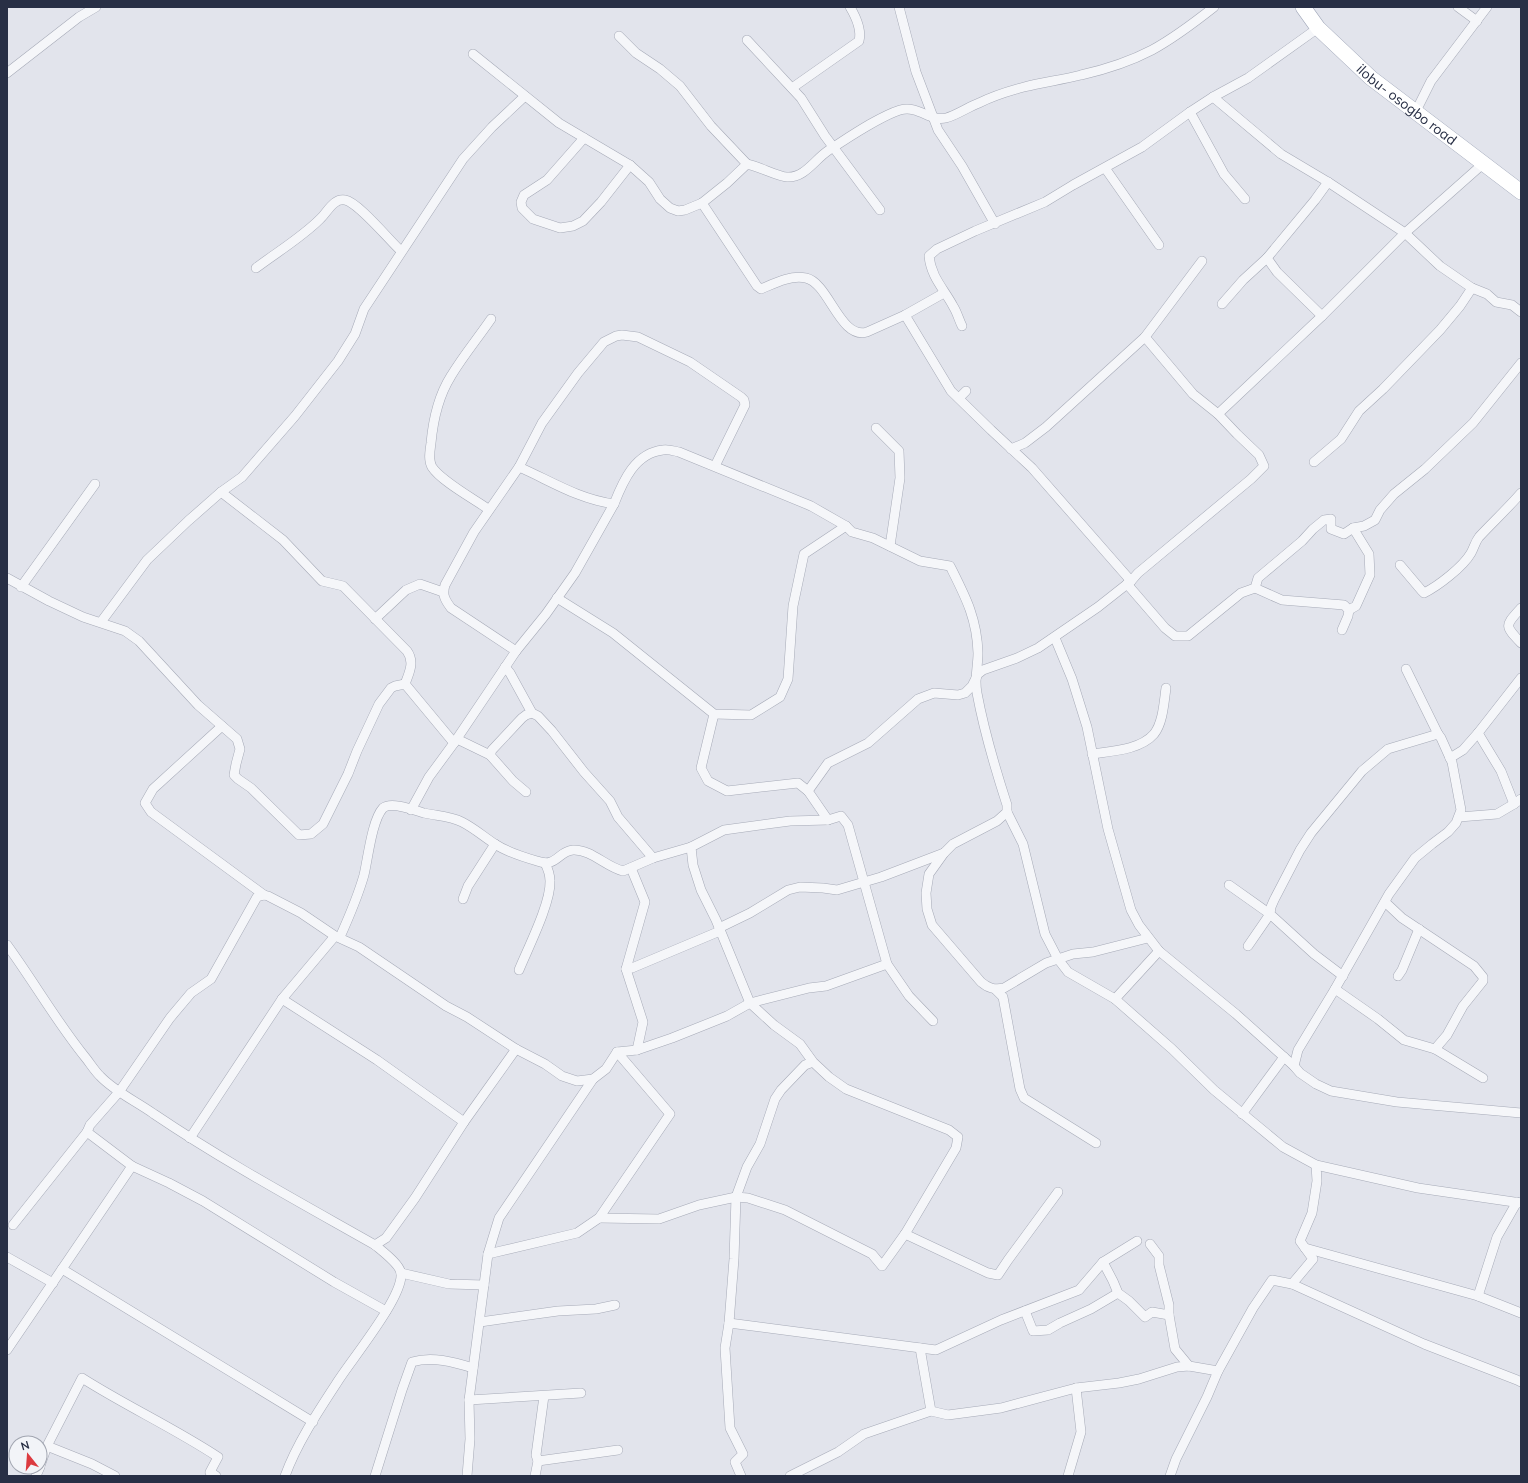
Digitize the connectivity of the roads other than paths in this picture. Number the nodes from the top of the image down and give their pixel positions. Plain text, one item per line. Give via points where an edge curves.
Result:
1 (96, 7) edge
2 (850, 7) edge
3 (899, 7) edge
4 (1214, 7) edge
5 (1302, 7) edge
6 (1458, 7) edge
7 (1487, 7) edge
8 (1477, 21) junction
9 (1318, 28) junction
10 (619, 36) dead end
11 (747, 40) dead end
12 (473, 54) dead end
13 (7, 74) edge
14 (792, 88) junction
15 (525, 96) junction
16 (1213, 97) junction
17 (1190, 112) junction
18 (1416, 112) junction
19 (933, 117) junction
20 (584, 138) junction
21 (834, 147) junction
22 (747, 164) junction
23 (1484, 164) junction
24 (630, 165) junction
25 (1105, 168) junction
26 (1328, 182) junction
27 (1521, 192) edge
28 (1245, 199) dead end
29 (702, 203) junction
30 (880, 210) dead end
31 (995, 224) junction
32 (1405, 233) junction
33 (1159, 244) dead end
34 (401, 251) junction
35 (1267, 258) junction
36 (1202, 262) dead end
37 (256, 268) dead end
38 (1472, 288) junction
39 (944, 293) junction
40 (1222, 304) dead end
41 (1521, 312) edge
42 (905, 316) junction
43 (1322, 316) junction
44 (492, 319) dead end
45 (962, 326) dead end
46 (1146, 337) junction
47 (1521, 363) edge
48 (966, 391) dead end
49 (959, 398) junction
50 (1218, 414) junction
51 (876, 428) dead end
52 (1011, 449) junction
53 (1314, 462) dead end
54 (715, 466) junction
55 (519, 467) junction
56 (95, 484) dead end
57 (221, 492) junction
58 (1521, 492) edge
59 (614, 504) junction
60 (488, 509) junction
61 (846, 526) junction
62 (1353, 528) junction
63 (890, 546) junction
64 (1400, 565) dead end
65 (7, 578) edge
66 (1129, 582) junction
67 (21, 587) junction
68 (1255, 588) junction
69 (443, 592) junction
70 (557, 598) junction
71 (1521, 608) edge
72 (1348, 610) junction
73 (376, 619) junction
74 (101, 622) junction
75 (1342, 630) dead end
76 (1055, 638) junction
77 (1521, 643) edge
78 (516, 651) junction
79 (505, 667) junction
80 (1406, 670) dead end
81 (1521, 678) edge
82 (975, 680) junction
83 (405, 684) junction
84 (1166, 688) dead end
85 (532, 713) junction
86 (714, 714) junction
87 (222, 726) junction
88 (1438, 734) junction
89 (1478, 734) junction
90 (455, 741) junction
91 (1092, 754) junction
92 (490, 755) junction
93 (1450, 758) junction
94 (808, 791) junction
95 (526, 792) dead end
96 (1517, 802) edge
97 (411, 810) junction
98 (1007, 812) junction
99 (1459, 817) junction
100 (828, 820) junction
101 (496, 844) junction
102 (691, 847) junction
103 (944, 853) junction
104 (653, 858) junction
105 (545, 863) junction
106 (630, 868) junction
107 (864, 882) junction
108 (1229, 885) dead end
109 (264, 895) junction
110 (463, 899) dead end
111 (1385, 902) junction
112 (1270, 914) junction
113 (719, 928) junction
114 (1419, 929) junction
115 (338, 937) junction
116 (1148, 938) junction
117 (7, 945) edge
118 (1248, 946) dead end
119 (1159, 951) junction
120 (1058, 959) junction
121 (887, 964) junction
122 (626, 968) junction
123 (518, 970) dead end
124 (1343, 976) junction
125 (1398, 976) dead end
126 (1335, 989) junction
127 (996, 990) junction
128 (282, 999) junction
129 (1115, 999) junction
130 (750, 1003) junction
131 (932, 1022) dead end
132 (516, 1050) junction
133 (636, 1050) junction
134 (1435, 1050) junction
135 (617, 1052) junction
136 (1284, 1057) junction
137 (813, 1062) junction
138 (1294, 1066) junction
139 (1483, 1078) dead end
140 (593, 1079) junction
141 (119, 1092) junction
142 (1521, 1113) edge
143 (1242, 1114) junction
144 (464, 1122) junction
145 (87, 1132) junction
146 (190, 1138) junction
147 (1096, 1144) dead end
148 (1316, 1165) junction
149 (132, 1166) junction
150 (1058, 1192) dead end
151 (736, 1197) junction
152 (1519, 1203) edge
153 (599, 1218) junction
154 (13, 1226) dead end
155 (905, 1234) junction
156 (1137, 1240) dead end
157 (1150, 1244) dead end
158 (375, 1245) junction
159 (1305, 1248) junction
160 (488, 1254) junction
161 (7, 1257) edge
162 (1103, 1262) junction
163 (62, 1270) junction
164 (401, 1273) junction
165 (53, 1283) junction
166 (1292, 1284) junction
167 (484, 1285) junction
168 (1118, 1293) junction
169 (1478, 1296) junction
170 (615, 1305) dead end
171 (1025, 1311) junction
172 (386, 1312) junction
173 (1521, 1313) edge
174 (1169, 1315) junction
175 (480, 1322) junction
176 (729, 1323) junction
177 (920, 1348) junction
178 (7, 1350) edge
179 (1189, 1366) junction
180 (473, 1368) junction
181 (1218, 1371) junction
182 (1521, 1382) edge
183 (1076, 1388) junction
184 (581, 1394) dead end
185 (544, 1396) junction
186 (469, 1400) junction
187 (931, 1412) junction
188 (313, 1422) junction
189 (48, 1444) edge
190 (48, 1446) edge
191 (618, 1450) dead end
192 (538, 1461) junction
193 (115, 1476) edge
194 (216, 1476) edge
195 (285, 1476) edge
196 (376, 1476) edge
197 (467, 1476) edge
198 (536, 1476) edge
199 (741, 1476) edge
200 (790, 1476) edge
201 (1068, 1476) edge
202 (1170, 1476) edge

1 - 13 street via 79,17
2 - 14 street via 858,25 859,41
3 - 19 street via 916,72
4 - 19 street via 1162,44 1143,54 1081,75 1024,87 980,102 947,118
5 - 9 main road, ilobu- osogbo road
6 - 8 street
7 - 8 street
8 - 18 street via 1431,81
9 - 16 street via 1248,78
9 - 18 main road, ilobu- osogbo road via 1371,78
10 - 22 street via 636,53 680,86 711,126
11 - 14 street
12 - 15 street
14 - 21 street
15 - 20 street via 559,123
15 - 34 street via 463,159
16 - 17 street
16 - 26 street via 1281,154
17 - 25 street via 1142,148
17 - 28 street via 1224,174
18 - 23 main road, ilobu- osogbo road
19 - 21 street via 916,109 901,110 871,124
19 - 31 street via 938,130
20 - 24 street
20 - 24 street via 547,180 524,195 522,208 533,219 560,228 583,221
21 - 22 street via 797,176 786,178
21 - 30 street
22 - 29 street
23 - 27 main road, ilobu- osogbo road
23 - 32 street
24 - 29 street via 649,182 660,199 670,208 685,210
25 - 31 street via 1045,202
25 - 33 street
26 - 32 street
26 - 35 street
29 - 42 street via 761,289 788,279 808,279 824,293 836,313 854,331 862,333
31 - 39 street via 937,249 929,256 935,278
32 - 38 street via 1440,266
32 - 43 street
34 - 37 street via 355,204 338,200 320,219
34 - 57 street via 364,309 355,334 322,383 242,476
35 - 40 street via 1242,280
35 - 43 street via 1277,272
36 - 46 street
38 - 41 street via 1483,291 1496,302 1512,305
38 - 53 street via 1440,330 1359,411 1340,439
39 - 42 street
39 - 45 street via 953,305
42 - 49 street via 951,391
43 - 50 street
44 - 60 street via 451,376 442,393 432,433 430,457 433,468 441,476
46 - 50 street via 1193,394
46 - 52 street via 1046,427 1025,443
47 - 62 street via 1473,423 1425,469 1394,494 1375,520
48 - 49 street
49 - 52 street
50 - 66 street via 1259,455 1264,466 1252,479
51 - 63 street via 899,451 900,478
52 - 66 street via 1032,468
54 - 55 street via 745,404 744,400 690,362 638,337 622,335 604,342 578,373 542,422
54 - 59 street via 679,452 664,449 656,451 640,460 630,471
54 - 61 street via 811,506
55 - 59 street via 570,492
55 - 60 street
56 - 67 street
57 - 73 street via 283,540 322,581 343,586
57 - 74 street via 147,560
58 - 64 street via 1478,539 1470,555 1429,591 1424,593
59 - 70 street via 575,573
60 - 69 street via 458,558
61 - 63 street via 852,532
61 - 86 street via 804,554 793,606 788,679 780,696 751,715
62 - 68 street via 1344,534 1331,529 1331,519 1324,520 1302,542 1258,578
62 - 72 street via 1369,554 1370,575 1356,606
63 - 82 street via 920,561 950,566 967,599 974,620 978,654
65 - 67 street
66 - 68 street via 1166,628 1176,636 1188,636 1241,593
66 - 76 street
67 - 74 street via 83,617
68 - 72 street via 1282,600 1344,605
69 - 73 street via 420,584 406,590
69 - 78 street via 451,608
70 - 78 street
70 - 86 street via 613,633
71 - 77 street via 1508,626
72 - 75 street
73 - 83 street via 410,654 412,664
74 - 87 street via 125,631 138,640 198,705
76 - 82 street via 1017,658 983,670
76 - 91 street via 1072,679 1087,727
78 - 79 street
79 - 85 street
79 - 90 street
80 - 88 street
81 - 89 street
82 - 94 street via 965,693 934,693 918,699 868,743 828,763
82 - 98 street
83 - 87 street via 391,688 379,704 323,824 311,834 299,835 234,775 240,744
83 - 90 street
84 - 91 street via 1163,710 1155,733 1135,746
85 - 92 street via 522,718
85 - 104 street via 552,731
86 - 94 street via 701,768 708,782 727,791 798,784
87 - 109 street via 153,789 145,803 151,812
88 - 93 street
88 - 112 street via 1388,749 1362,772 1311,833 1270,907
89 - 93 street
89 - 96 street
90 - 92 street
90 - 97 street via 429,777
91 - 116 street via 1108,829 1131,910
92 - 95 street
93 - 99 street via 1460,810
94 - 100 street
96 - 99 street via 1497,814
97 - 101 street via 452,818
97 - 115 street via 392,805 382,810 374,829 354,906
98 - 103 street via 997,821 953,844
98 - 120 street via 1023,844 1045,934
99 - 111 street via 1448,832 1415,858
100 - 102 street via 790,821 724,830
100 - 107 street via 841,816 848,825
101 - 105 street
101 - 110 street via 468,886
102 - 104 street
102 - 113 street via 693,865 701,890
103 - 107 street
103 - 127 street via 930,874 926,893 932,925 981,982
104 - 106 street
105 - 106 street via 552,862 571,850 578,850 618,870
105 - 123 street via 550,873 547,901
106 - 122 street via 645,902
107 - 113 street via 837,890 800,887 788,890
107 - 121 street
108 - 112 street
109 - 115 street via 301,913
109 - 141 street via 257,897 211,979 191,993 170,1018
111 - 114 street
111 - 124 street
112 - 118 street
112 - 124 street via 1314,954
113 - 122 street via 720,931 632,968
113 - 130 street
114 - 125 street
114 - 134 street via 1474,966 1483,977 1483,981 1463,1006 1447,1035
115 - 128 street
115 - 132 street via 359,947
116 - 119 street
116 - 120 street
117 - 141 street via 74,1044 100,1076
119 - 129 street
119 - 136 street
120 - 127 street
120 - 129 street via 1068,972
121 - 130 street via 826,986
121 - 131 street via 909,996
122 - 133 street via 643,1022
124 - 126 street
126 - 134 street via 1404,1040
126 - 138 street via 1298,1050
127 - 147 street via 1003,997 1020,1089 1024,1098
128 - 144 street via 377,1060
128 - 146 street
129 - 143 street
130 - 133 street via 727,1016
130 - 137 street via 800,1044
132 - 140 street via 545,1064 562,1076 577,1081
132 - 144 street
133 - 135 street
134 - 139 street
135 - 140 street via 606,1069
135 - 153 street via 670,1114
136 - 138 street
136 - 143 street
137 - 151 street via 805,1065 775,1099 760,1144 747,1167
137 - 155 street via 846,1089 949,1130 958,1137 956,1148
138 - 142 street via 1316,1084 1331,1091 1397,1102
140 - 160 street via 499,1218
141 - 145 street via 90,1125
141 - 146 street
143 - 148 street via 1283,1147
144 - 158 street via 386,1238
145 - 149 street
145 - 154 street
146 - 158 street
148 - 152 street via 1418,1188
148 - 159 street via 1317,1180 1312,1213 1300,1241
149 - 163 street
149 - 172 street via 203,1200
150 - 155 street via 998,1275 988,1273
151 - 153 street via 699,1205 659,1219
151 - 155 street via 748,1198 785,1210 872,1254 882,1266
151 - 176 street
152 - 169 street via 1497,1237
153 - 160 street via 577,1233
156 - 162 street
157 - 174 street via 1159,1256
158 - 164 street via 397,1265
159 - 166 street via 1313,1258
159 - 169 street
160 - 167 street
161 - 165 street
162 - 168 street
162 - 171 street via 1079,1290
163 - 165 street
163 - 188 street
164 - 167 street via 449,1284
164 - 172 street via 398,1289
165 - 178 street
166 - 181 street via 1272,1280 1253,1308
166 - 182 street via 1424,1344
167 - 175 street
168 - 171 street via 1048,1330 1033,1331
168 - 174 street via 1144,1317 1152,1312
169 - 173 street
170 - 175 street
171 - 177 street via 936,1350
172 - 188 street via 337,1382
174 - 179 street via 1175,1349
175 - 180 street
176 - 177 street
176 - 199 street via 725,1348 730,1428 743,1454 734,1462
177 - 187 street
179 - 181 street
179 - 183 street via 1119,1383
180 - 186 street
180 - 196 street via 454,1362 412,1362
181 - 202 street
183 - 187 street via 1001,1408 948,1415
183 - 201 street via 1081,1432
184 - 185 street
185 - 186 street
185 - 192 street via 536,1455
186 - 197 street via 470,1439
187 - 200 street via 864,1434 838,1452
188 - 195 street via 293,1455
189 - 194 street via 82,1378 218,1457 210,1472
190 - 193 street
191 - 192 street
192 - 198 street

